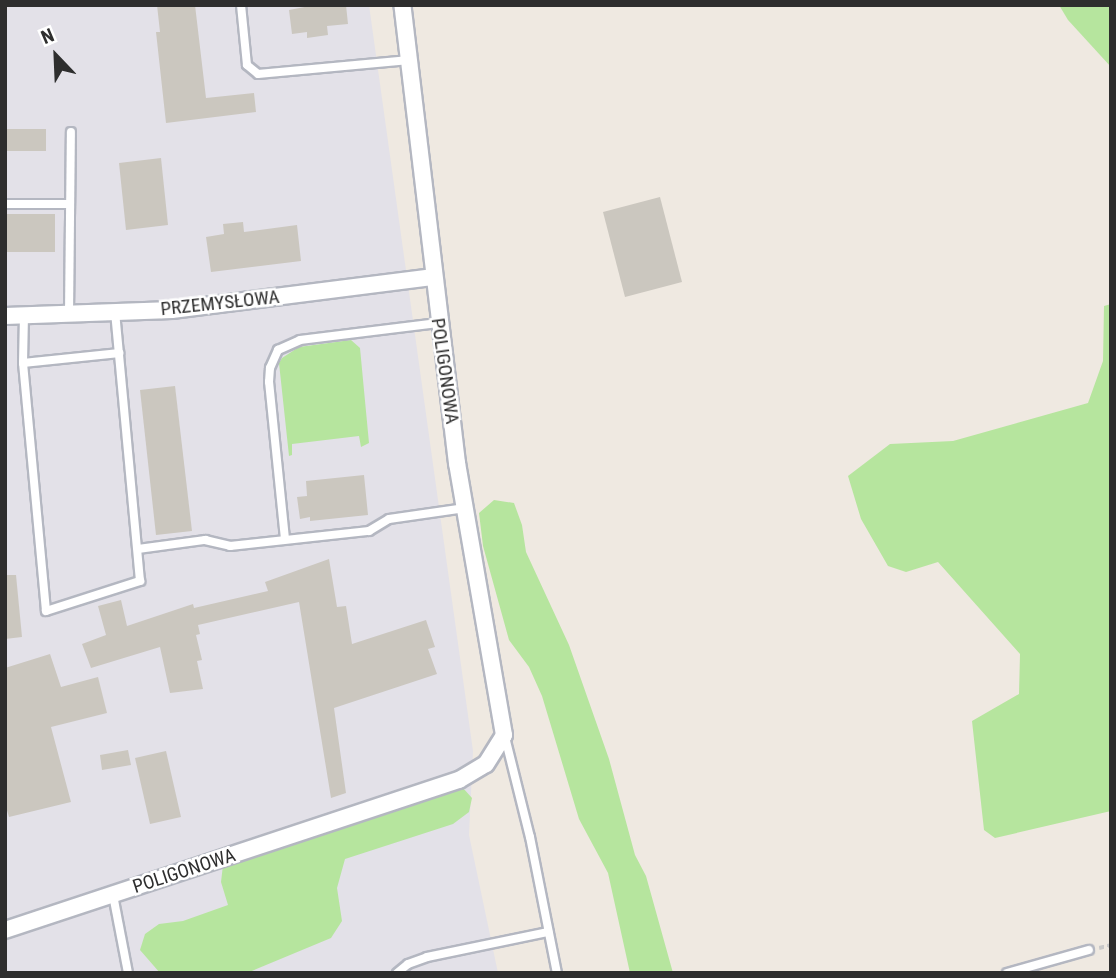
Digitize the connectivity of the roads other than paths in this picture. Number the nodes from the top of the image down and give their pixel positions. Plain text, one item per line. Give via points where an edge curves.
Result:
1 (241, 5) edge
2 (402, 5) edge
3 (409, 60) junction
4 (71, 132) dead end
5 (5, 204) edge
6 (70, 204) junction
7 (434, 278) junction
8 (115, 313) junction
9 (69, 314) junction
10 (24, 315) junction
11 (5, 316) edge
12 (438, 323) junction
13 (119, 353) junction
14 (23, 363) junction
15 (465, 508) junction
16 (285, 539) junction
17 (138, 550) junction
18 (504, 735) junction
19 (113, 895) junction
20 (5, 930) edge
21 (548, 932) junction
22 (1090, 950) dead end
23 (128, 973) edge
24 (397, 973) edge
25 (557, 973) edge
26 (1007, 973) edge

1 - 3 lane via 247,65 258,75
2 - 3 street, POLIGONOWA
3 - 7 street, POLIGONOWA
4 - 6 lane
5 - 6 lane
6 - 9 lane
7 - 8 street, PRZEMYSŁOWA
7 - 12 street, POLIGONOWA
8 - 9 street, PRZEMYSŁOWA
8 - 13 lane
9 - 10 street, PRZEMYSŁOWA
10 - 11 street, PRZEMYSŁOWA
10 - 14 lane
12 - 15 street, POLIGONOWA
12 - 16 lane via 300,340 278,350 269,382
13 - 14 lane
13 - 17 lane
14 - 17 lane via 46,611 140,581
15 - 16 lane via 388,519 369,531
15 - 18 street, POLIGONOWA
16 - 17 lane via 230,546 205,540
18 - 19 street, POLIGONOWA via 486,764 459,780
18 - 21 lane, POLIGONOWA
19 - 20 street, POLIGONOWA
19 - 23 lane
21 - 24 lane via 427,957
21 - 25 lane, POLIGONOWA
22 - 26 lane

